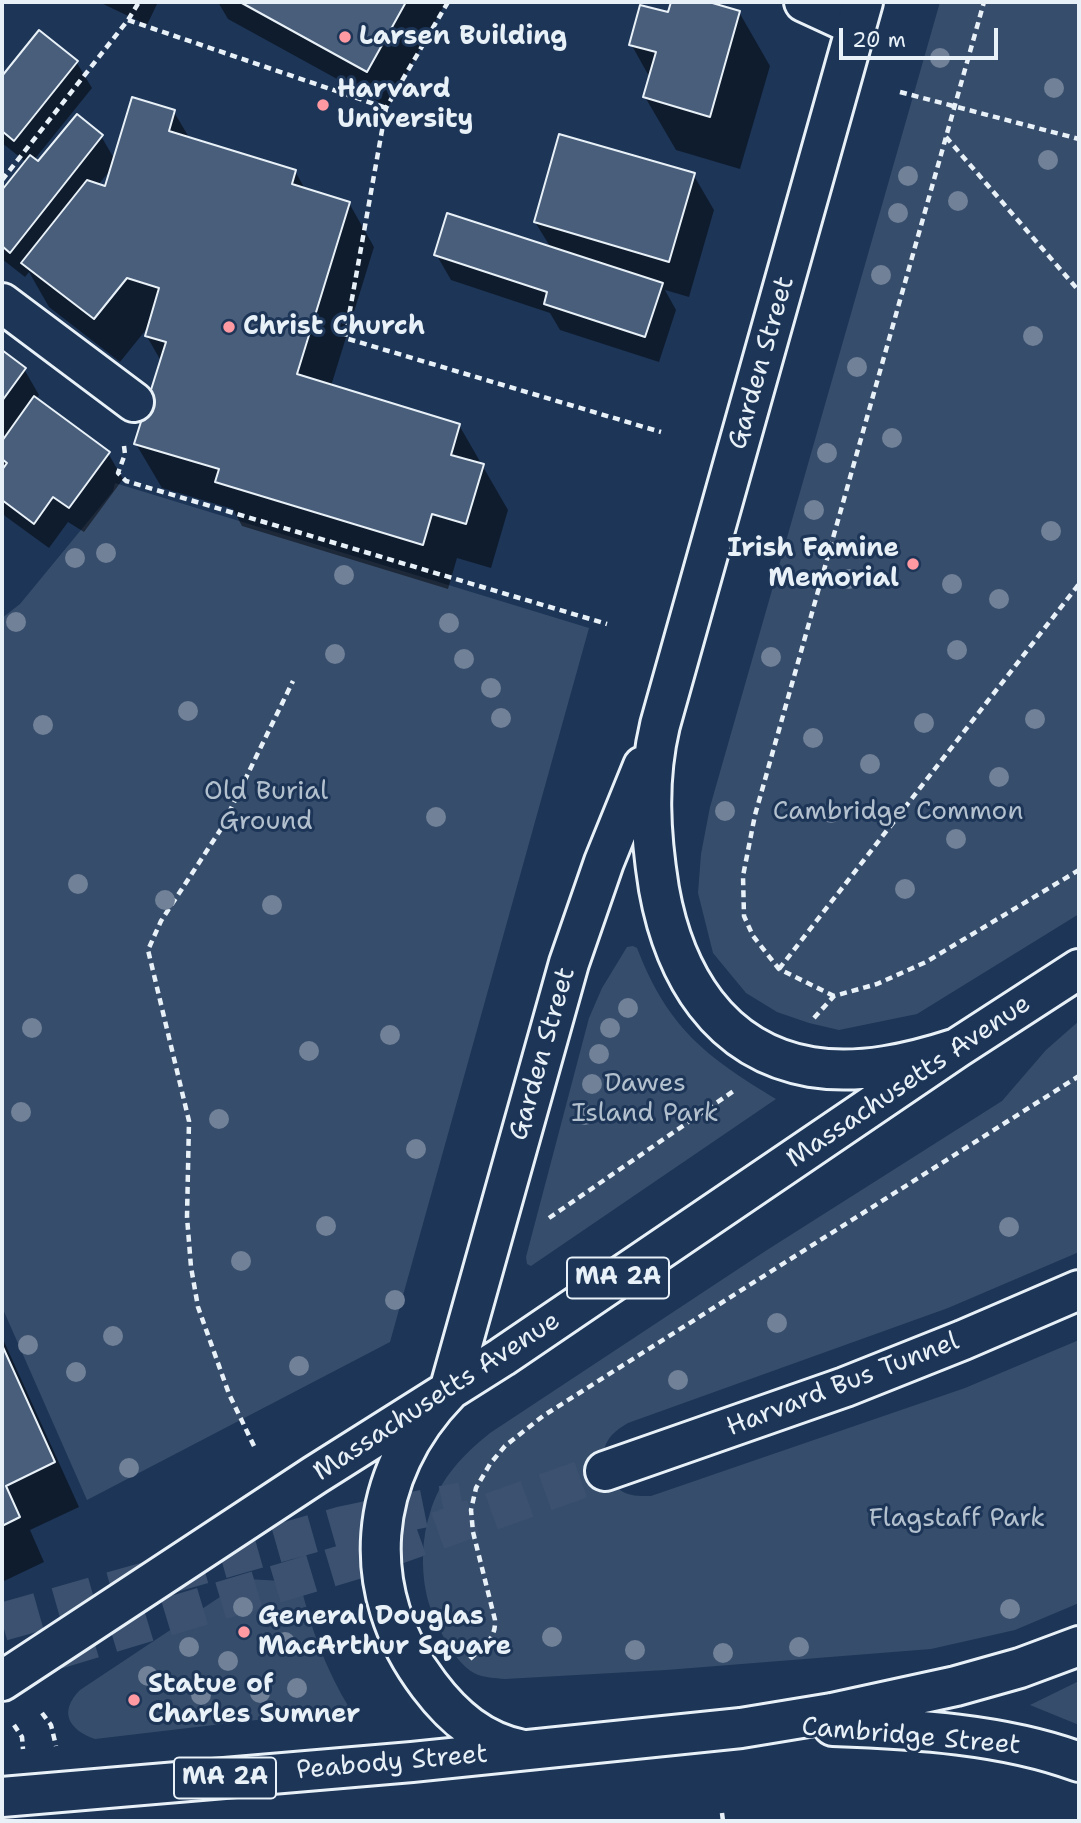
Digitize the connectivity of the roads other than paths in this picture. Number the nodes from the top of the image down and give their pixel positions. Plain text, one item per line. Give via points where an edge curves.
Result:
1 (804, 2) edge
2 (860, 14) edge
3 (2, 303) edge
4 (134, 402) dead end
5 (660, 725) junction
6 (1079, 969) edge
7 (957, 1048) junction
8 (1079, 1290) edge
9 (449, 1391) junction
10 (605, 1471) tunnel mouth
11 (1079, 1646) edge
12 (2, 1681) edge
13 (741, 1728) junction
14 (523, 1750) junction
15 (1079, 1762) edge
16 (2, 1797) edge

1 - 2 main road
2 - 5 main road, Garden Street
3 - 4 main road
5 - 7 main road, Garden Street via 650,797 656,870 677,955 705,1004 756,1046 813,1067 889,1065
5 - 9 main road, Garden Street via 569,963
6 - 7 main road, Massachusetts Avenue / MA 2A
7 - 9 main road, Massachusetts Avenue / MA 2A
8 - 10 main road, Harvard Bus Tunnel via 845,1387
9 - 12 main road, Massachusetts Avenue / MA 2A
9 - 14 main road via 406,1446 387,1494 380,1540 384,1587 403,1646 436,1696 482,1736
11 - 13 main road, MA 2A via 956,1686
13 - 14 main road, Peabody Street / MA 2A
13 - 15 main road, Cambridge Street via 835,1726 927,1733 1043,1749
14 - 16 main road, Peabody Street / MA 2A

